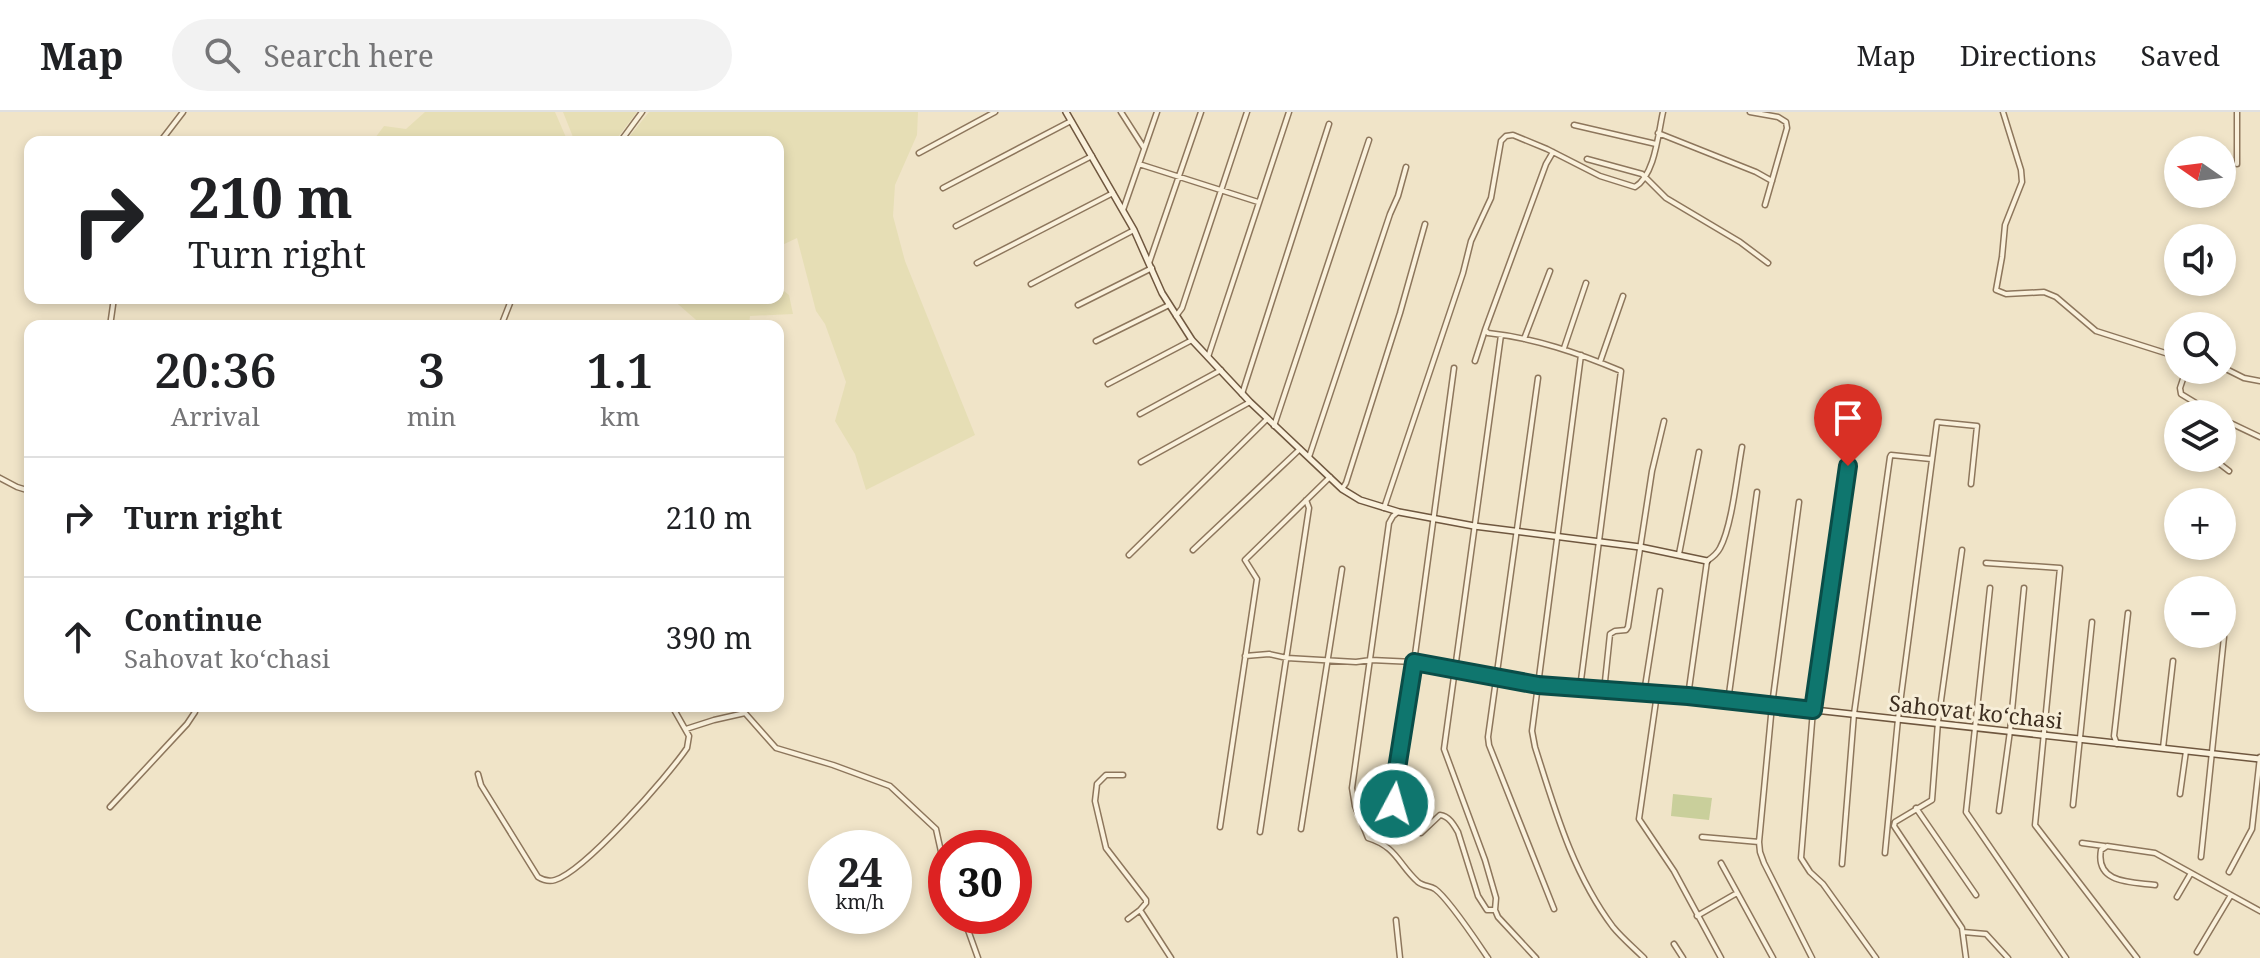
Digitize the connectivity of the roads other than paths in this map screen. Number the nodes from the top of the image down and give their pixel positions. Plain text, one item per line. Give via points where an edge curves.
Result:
1 (183, 112) edge
2 (642, 112) edge
3 (995, 112) edge
4 (1066, 112) edge
5 (1121, 112) edge
6 (1157, 112) edge
7 (1201, 112) edge
8 (1247, 112) edge
9 (1289, 112) edge
10 (1662, 112) edge
11 (1750, 112) edge
12 (2003, 112) edge
13 (2237, 112) edge
14 (1071, 121) junction
15 (1329, 124) dead end
16 (1574, 125) dead end
17 (1658, 133) junction
18 (165, 136) edge
19 (624, 136) edge
20 (1369, 140) dead end
21 (1656, 144) junction
22 (1144, 148) junction
23 (1553, 152) junction
24 (919, 153) dead end
25 (1092, 156) junction
26 (1587, 159) dead end
27 (1139, 164) junction
28 (2237, 164) dead end
29 (1406, 167) dead end
30 (1179, 177) junction
31 (1646, 177) junction
32 (1772, 181) junction
33 (943, 188) dead end
34 (1221, 190) junction
35 (1113, 193) junction
36 (1259, 202) junction
37 (1765, 205) dead end
38 (1123, 210) junction
39 (1425, 224) dead end
40 (956, 226) dead end
41 (1134, 230) junction
42 (977, 263) dead end
43 (1768, 263) dead end
44 (1150, 265) junction
45 (1550, 271) dead end
46 (1586, 283) dead end
47 (1031, 284) dead end
48 (1623, 296) dead end
49 (1078, 305) dead end
50 (1170, 305) junction
51 (1176, 316) junction
52 (1485, 330) junction
53 (1501, 335) junction
54 (1524, 339) junction
55 (1192, 340) junction
56 (1096, 341) dead end
57 (1564, 348) junction
58 (2164, 353) edge
59 (1581, 355) junction
60 (1208, 357) junction
61 (1475, 361) dead end
62 (1600, 362) junction
63 (1454, 368) dead end
64 (1221, 370) junction
65 (2236, 374) edge
66 (1538, 378) dead end
67 (2260, 381) edge
68 (1108, 384) dead end
69 (2181, 384) edge
70 (1242, 394) junction
71 (2191, 400) edge
72 (1250, 402) junction
73 (1140, 414) dead end
74 (1267, 419) junction
75 (1664, 421) dead end
76 (1274, 426) junction
77 (2236, 426) edge
78 (1852, 435) dead end
79 (2260, 437) edge
80 (1742, 447) dead end
81 (1300, 449) junction
82 (1699, 452) dead end
83 (1309, 457) junction
84 (1931, 459) junction
85 (1141, 462) dead end
86 (1330, 477) junction
87 (0, 478) edge
88 (1971, 484) dead end
89 (24, 489) edge
90 (1342, 489) junction
91 (1757, 492) dead end
92 (1306, 500) junction
93 (1799, 502) dead end
94 (1384, 508) junction
95 (1399, 512) junction
96 (1434, 519) junction
97 (1474, 526) junction
98 (1516, 531) junction
99 (1557, 536) junction
100 (1599, 541) junction
101 (1640, 547) junction
102 (1193, 550) dead end
103 (1962, 550) dead end
104 (1679, 554) junction
105 (1129, 555) dead end
106 (1707, 561) junction
107 (1986, 563) dead end
108 (1342, 569) dead end
109 (1990, 588) dead end
110 (2024, 588) dead end
111 (1660, 591) dead end
112 (2128, 613) dead end
113 (2092, 622) dead end
114 (2223, 648) edge
115 (1245, 656) junction
116 (1287, 658) junction
117 (1371, 660) junction
118 (1328, 661) junction
119 (2173, 661) dead end
120 (1414, 662) junction
121 (1455, 670) junction
122 (1497, 678) junction
123 (1538, 685) junction
124 (1580, 688) junction
125 (1604, 691) junction
126 (1644, 693) junction
127 (1657, 694) junction
128 (1688, 696) junction
129 (1728, 701) junction
130 (1772, 705) junction
131 (1813, 710) junction
132 (195, 712) edge
133 (676, 712) edge
134 (1854, 714) junction
135 (1898, 719) junction
136 (1938, 722) junction
137 (1975, 727) junction
138 (686, 729) junction
139 (2010, 731) junction
140 (2045, 735) junction
141 (2079, 739) junction
142 (2117, 744) junction
143 (2163, 748) junction
144 (2186, 751) junction
145 (2212, 753) junction
146 (2260, 758) edge
147 (478, 774) dead end
148 (1123, 775) dead end
149 (2180, 794) dead end
150 (2073, 805) dead end
151 (110, 807) dead end
152 (1916, 808) junction
153 (1999, 811) dead end
154 (1220, 827) dead end
155 (1301, 829) dead end
156 (936, 830) edge
157 (1260, 832) dead end
158 (1702, 837) dead end
159 (1759, 842) junction
160 (2082, 843) dead end
161 (2107, 846) junction
162 (1885, 853) dead end
163 (2201, 857) dead end
164 (1721, 863) dead end
165 (1842, 864) dead end
166 (2229, 872) dead end
167 (2191, 873) junction
168 (2155, 885) dead end
169 (1738, 893) junction
170 (1976, 895) dead end
171 (2231, 895) junction
172 (2177, 897) dead end
173 (1554, 909) dead end
174 (1140, 910) junction
175 (1495, 910) junction
176 (2260, 911) edge
177 (1697, 916) junction
178 (1128, 919) dead end
179 (1396, 920) dead end
180 (1963, 932) junction
181 (969, 934) edge
182 (1674, 944) dead end
183 (2197, 952) dead end
184 (978, 958) edge
185 (1171, 958) edge
186 (1400, 958) edge
187 (1488, 958) edge
188 (1536, 958) edge
189 (1644, 958) edge
190 (1683, 958) edge
191 (1721, 958) edge
192 (1773, 958) edge
193 (1812, 958) edge
194 (1876, 958) edge
195 (1966, 958) edge
196 (2008, 958) edge
197 (2066, 958) edge
198 (2137, 958) edge

1 - 18 street
2 - 19 street
3 - 24 street
4 - 14 street
5 - 22 street
6 - 22 street
7 - 30 street
8 - 34 street
9 - 36 street
10 - 17 street
11 - 32 street via 1786,122
12 - 58 street via 2022,182 2005,225 1996,290 2044,292 2096,331
13 - 28 street
14 - 25 street
14 - 33 street
15 - 70 street
16 - 21 street
17 - 21 street
17 - 32 street
20 - 76 street
21 - 31 street
22 - 27 street
23 - 31 street via 1635,187
23 - 52 street
23 - 94 street via 1513,135 1501,141 1491,198 1471,241
25 - 35 street
25 - 40 street
26 - 31 street
27 - 30 street
27 - 38 street
29 - 83 street
30 - 34 street
30 - 44 street
31 - 43 street via 1666,198
32 - 37 street
34 - 36 street
34 - 51 street
35 - 38 street
35 - 42 street
36 - 60 street
38 - 41 street
39 - 90 street
41 - 44 street
41 - 47 street
44 - 49 street
44 - 50 street
45 - 54 street
46 - 57 street
48 - 62 street
50 - 51 street
50 - 56 street
51 - 55 street
52 - 53 street
52 - 61 street
53 - 54 street
53 - 97 street
54 - 57 street
55 - 60 street
55 - 68 street
57 - 59 street
59 - 62 street
59 - 99 street
60 - 64 street
62 - 100 street via 1621,371
63 - 96 street
64 - 70 street
64 - 73 street
65 - 67 street
66 - 98 street
69 - 71 street via 2181,394
70 - 72 street
72 - 74 street
72 - 85 street
74 - 76 street
74 - 105 street
75 - 101 street
76 - 81 street
77 - 79 street
78 - 131 street
80 - 106 street via 1722,545
81 - 83 street
81 - 102 street
82 - 104 street
83 - 86 street
84 - 88 street via 1937,422 1977,426
84 - 134 street via 1890,457
84 - 135 street
86 - 90 street
86 - 92 street
87 - 89 street
90 - 94 street
91 - 129 street
92 - 115 street via 1245,560 1257,579
92 - 116 street
93 - 130 street
94 - 95 street
95 - 96 street
95 - 117 street via 1389,523
96 - 97 street
96 - 120 street
97 - 98 street
97 - 121 street
98 - 99 street
98 - 122 street
99 - 100 street
99 - 123 street
100 - 101 street
100 - 124 street
101 - 104 street
101 - 125 street via 1628,627 1610,634
103 - 136 street
104 - 106 street
106 - 128 street
107 - 140 street via 2060,568
108 - 118 street
109 - 137 street
110 - 139 street
111 - 126 street
112 - 142 street
113 - 141 street
114 - 145 street
115 - 116 street
115 - 154 street
116 - 118 street
116 - 157 street
117 - 118 street
117 - 120 street
117 - 187 street via 1352,788 1355,806 1368,838 1384,843 1418,882 1443,898
118 - 155 street
119 - 143 street
120 - 121 street
120 - 175 street via 1392,800 1421,833 1440,815 1453,824 1478,896 1487,910
121 - 122 street
121 - 175 street via 1444,749 1485,860
122 - 123 street
122 - 173 street via 1489,745
123 - 124 street
123 - 189 street via 1532,731 1566,845 1614,928
124 - 125 street
125 - 126 street
126 - 127 street
127 - 128 street
127 - 177 street via 1639,819
128 - 129 street, Sahovat koʻchasi
129 - 130 street, Sahovat koʻchasi
130 - 131 street, Sahovat koʻchasi
130 - 159 street
131 - 134 street, Sahovat koʻchasi
131 - 194 street via 1801,858
132 - 151 street
133 - 138 street
134 - 135 street, Sahovat koʻchasi
134 - 165 street
135 - 136 street, Sahovat koʻchasi
135 - 162 street
136 - 137 street, Sahovat koʻchasi
136 - 152 street via 1932,800
137 - 139 street, Sahovat koʻchasi
137 - 197 street via 1966,812
138 - 147 street via 687,748 646,797 586,859 556,880 538,877
138 - 156 street via 745,713 776,748 890,786
139 - 140 street, Sahovat koʻchasi
139 - 153 street
140 - 141 street, Sahovat koʻchasi
140 - 198 street via 2035,825
141 - 142 street, Sahovat koʻchasi
141 - 150 street
142 - 143 street, Sahovat koʻchasi
143 - 144 street, Sahovat koʻchasi
144 - 145 street, Sahovat koʻchasi
144 - 149 street
145 - 146 street, Sahovat koʻchasi
145 - 163 street
146 - 166 street via 2252,829
148 - 174 street via 1101,778 1095,801 1108,851 1146,900
152 - 170 street
152 - 180 street via 1894,826
158 - 159 street
159 - 193 street via 1764,863
160 - 161 street
161 - 167 street via 2155,853
161 - 168 street via 2100,857 2109,876
164 - 169 street
167 - 171 street
167 - 172 street
169 - 177 street
169 - 192 street
171 - 176 street
171 - 183 street
174 - 178 street
174 - 185 street
175 - 188 street
177 - 191 street
179 - 186 street
180 - 195 street
180 - 196 street via 1986,934
181 - 184 street
182 - 190 street

